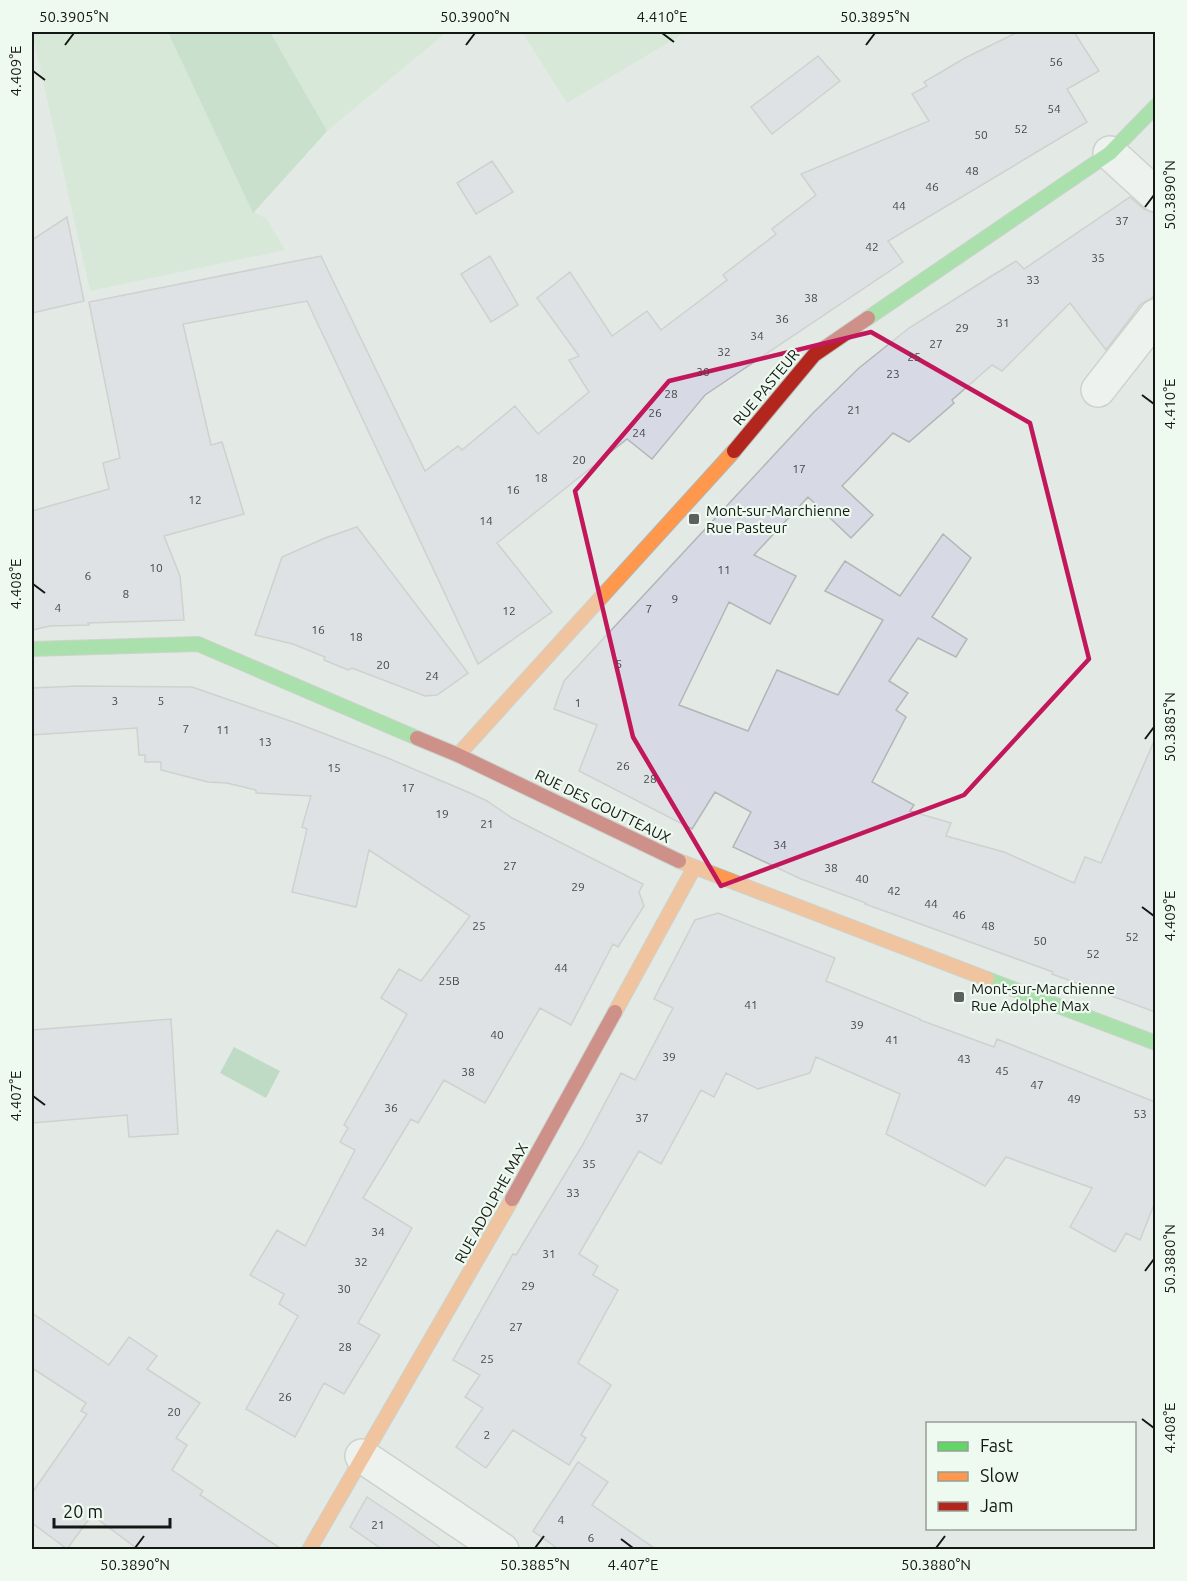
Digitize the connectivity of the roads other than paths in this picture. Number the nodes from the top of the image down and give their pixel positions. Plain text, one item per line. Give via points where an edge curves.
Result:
1 (1155, 106) edge
2 (1110, 153) junction
3 (1155, 195) edge
4 (1155, 316) edge
5 (1098, 390) dead end
6 (32, 649) edge
7 (458, 754) junction
8 (694, 868) junction
9 (1155, 1043) edge
10 (362, 1456) junction
11 (309, 1550) edge
12 (502, 1550) edge

1 - 2 street, RUE PASTEUR
2 - 3 street
2 - 7 street, RUE PASTEUR via 814,355 683,509
4 - 5 street
6 - 7 street, RUE DES GOUTTEAUX via 198,644
7 - 8 street, RUE DES GOUTTEAUX
8 - 9 street, RUE DES GOUTTEAUX
8 - 10 street, RUE ADOLPHE MAX via 493,1234
10 - 11 street, RUE ADOLPHE MAX
10 - 12 street

